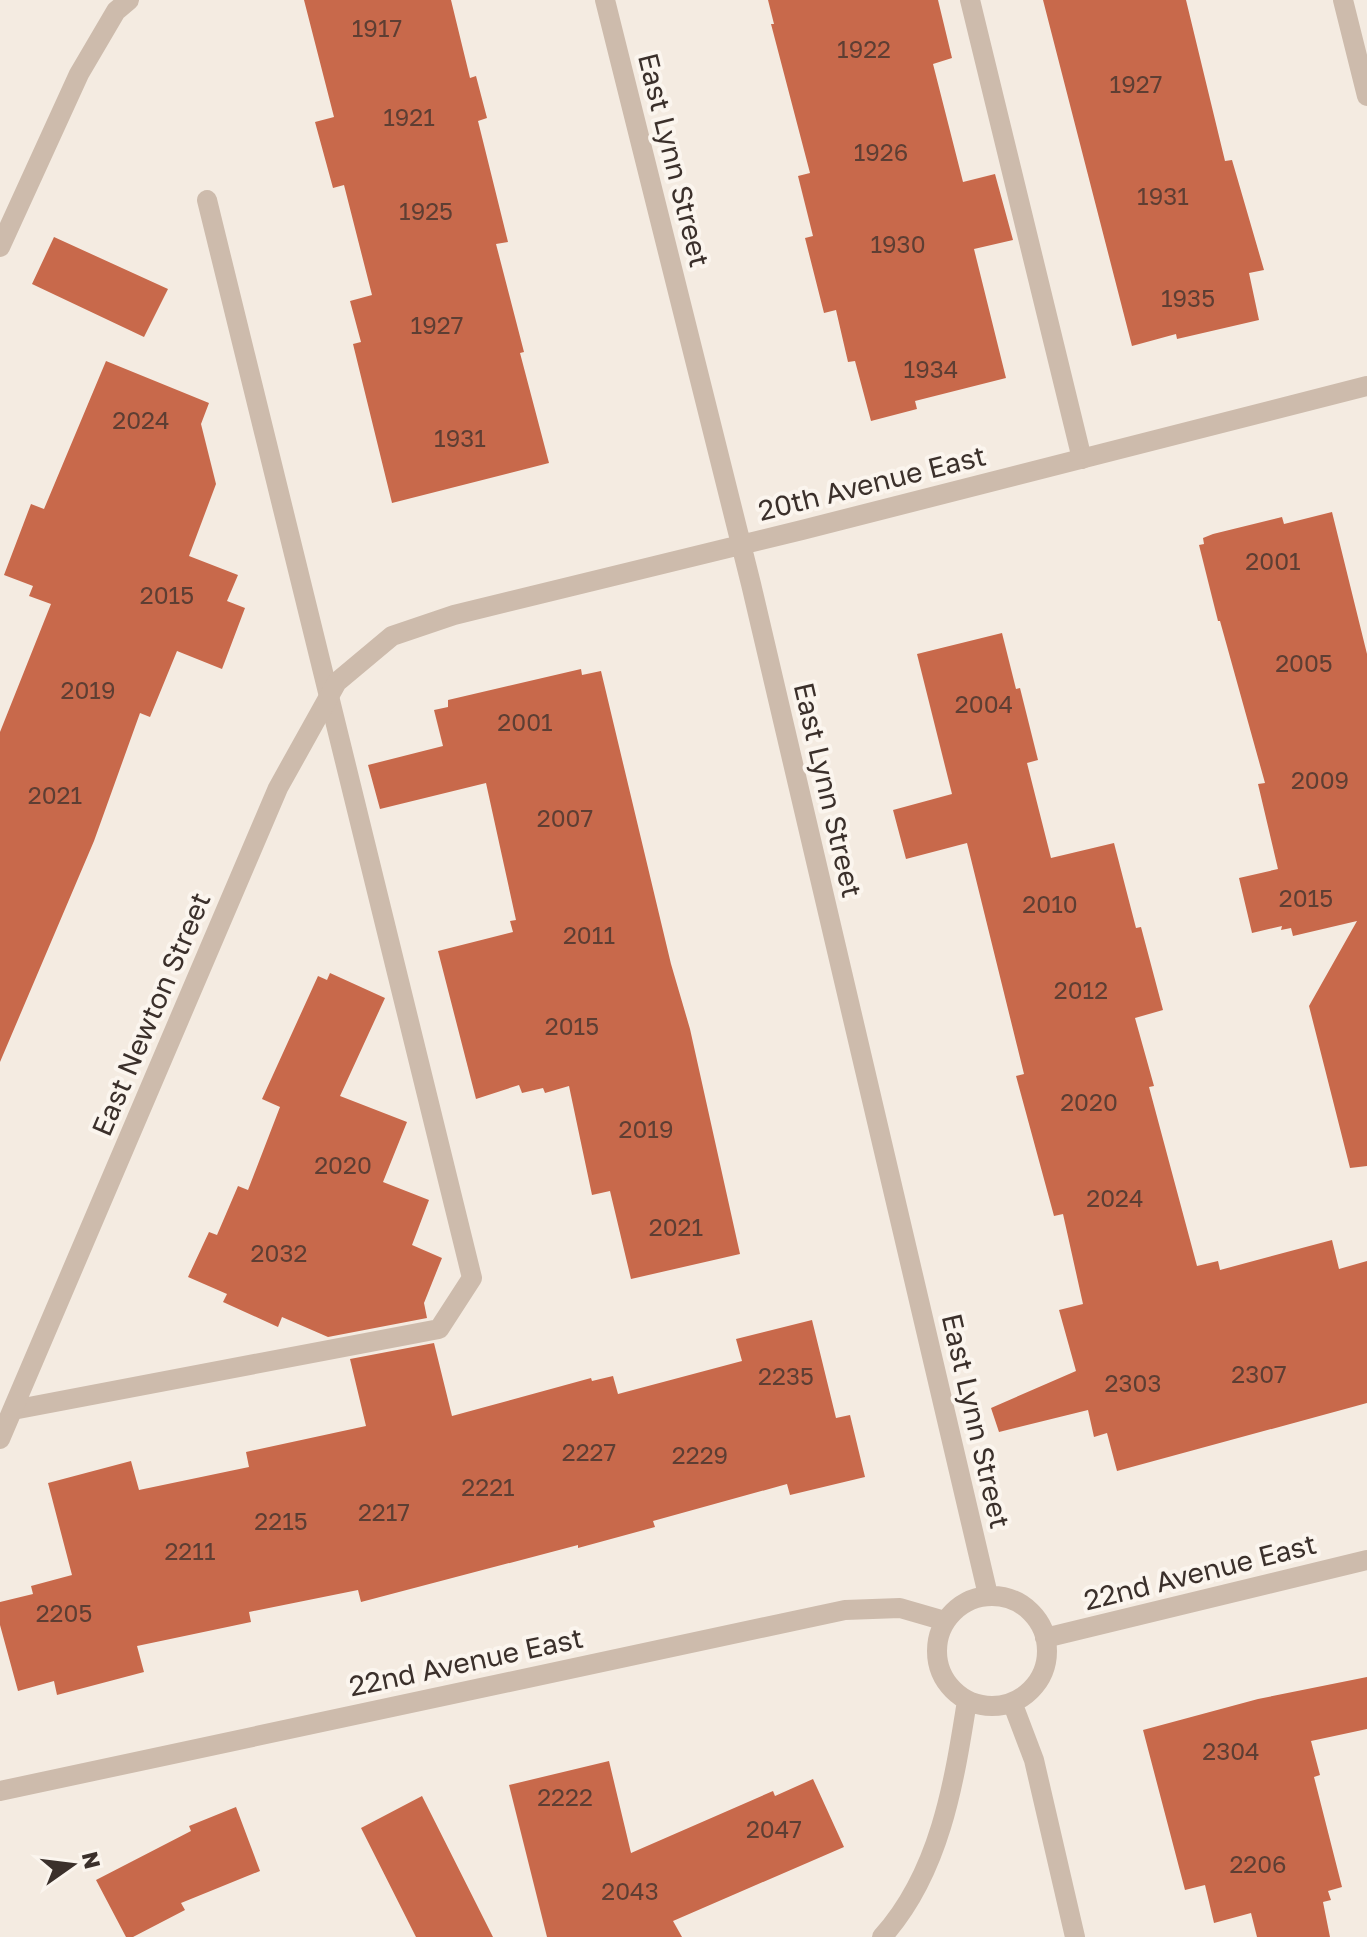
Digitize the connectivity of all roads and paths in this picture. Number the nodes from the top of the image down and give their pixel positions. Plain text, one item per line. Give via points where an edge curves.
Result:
1 (129, 0) edge
2 (605, 0) edge
3 (970, 0) edge
4 (1343, 0) edge
5 (1367, 96) edge
6 (207, 200) dead end
7 (0, 247) edge
8 (1367, 386) edge
9 (1082, 459) junction
10 (741, 545) junction
11 (392, 636) joint
12 (330, 696) junction
13 (13, 1410) junction
14 (0, 1439) edge
15 (1367, 1560) edge
16 (988, 1595) junction
17 (945, 1621) junction
18 (1045, 1638) junction
19 (967, 1701) junction
20 (1012, 1702) junction
21 (0, 1791) edge
22 (882, 1937) edge
23 (1075, 1937) edge

1 - 7 street via 116,11 79,74
2 - 10 street, East Lynn Street
3 - 9 street
4 - 5 street
6 - 12 street
8 - 9 street, 20th Avenue East
9 - 10 street, 20th Avenue East
10 - 11 street, 20th Avenue East via 454,615
10 - 16 street, East Lynn Street
11 - 12 street, East Newton Street via 337,682
12 - 13 street, East Newton Street via 278,788
12 - 13 street via 472,1278 439,1329
13 - 14 street, East Newton Street
15 - 18 street, 22nd Avenue East
16 - 17 street via 955,1608
16 - 18 street via 1023,1604
17 - 19 street via 936,1656 940,1673
17 - 21 street, 22nd Avenue East via 900,1608 845,1610
18 - 20 street via 1044,1671 1034,1688
19 - 20 street via 983,1706
19 - 22 street via 937,1844 899,1919
20 - 23 street via 1034,1760

